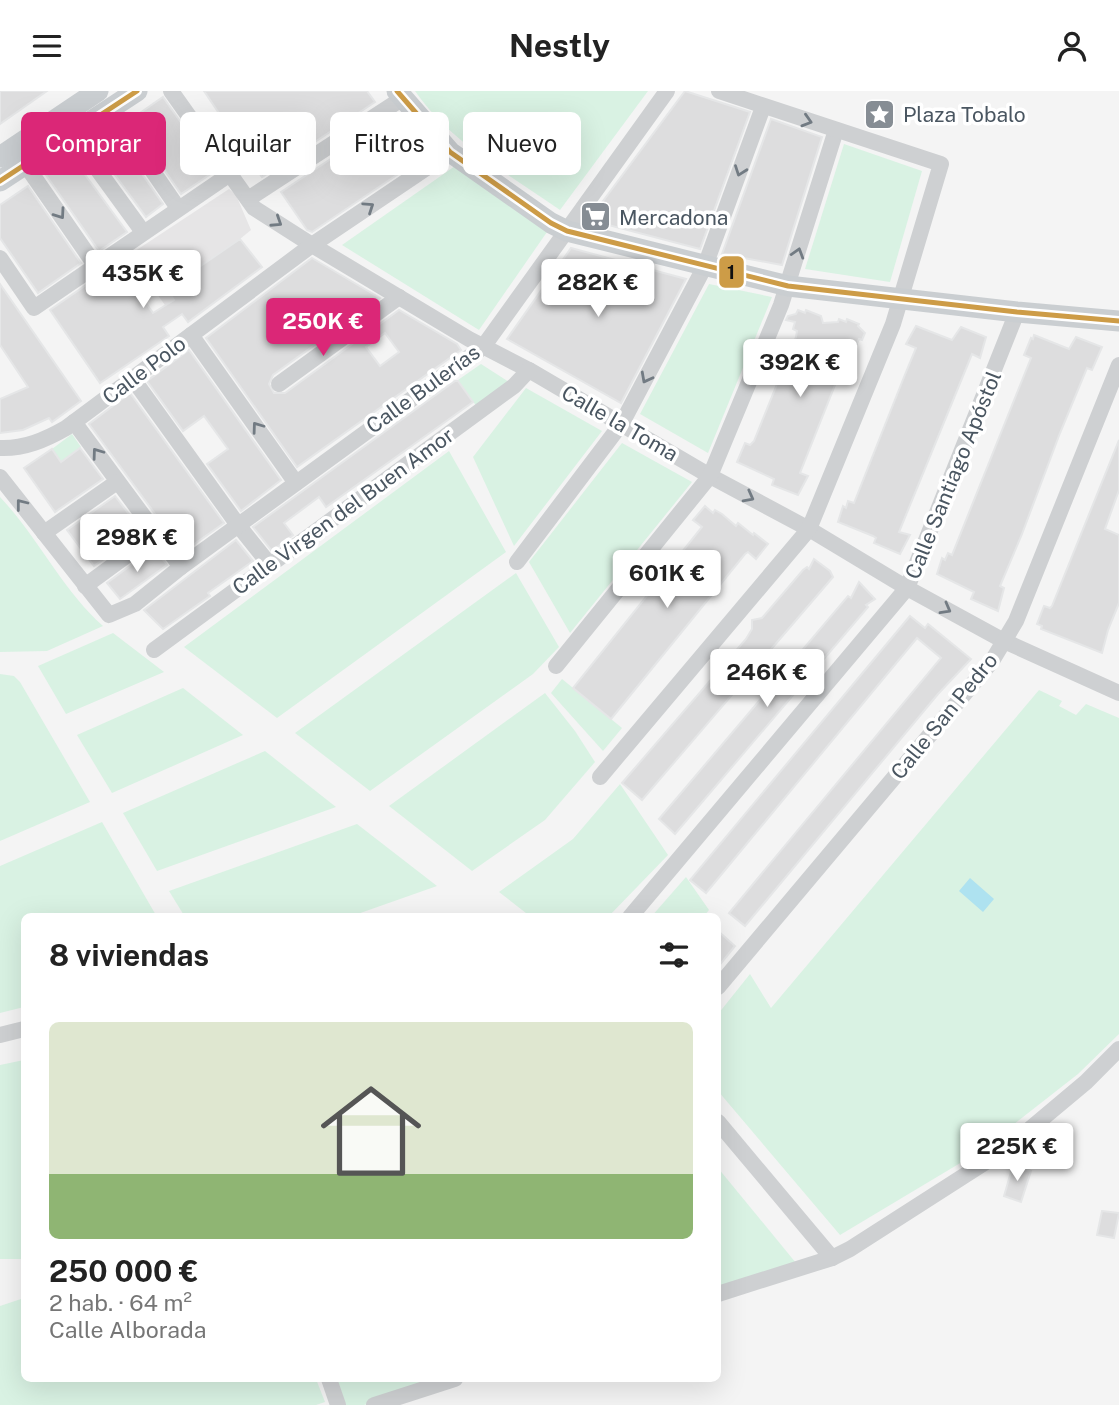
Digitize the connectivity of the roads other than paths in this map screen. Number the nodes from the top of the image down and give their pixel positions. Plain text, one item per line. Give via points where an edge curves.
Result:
1 (98, 91) edge
2 (137, 91) edge
3 (172, 91) edge
4 (667, 91) edge
5 (719, 91) edge
6 (400, 95) edge
7 (763, 107) junction
8 (110, 109) junction
9 (105, 112) edge
10 (187, 112) edge
11 (836, 130) junction
12 (450, 152) junction
13 (0, 157) edge
14 (21, 166) edge
15 (33, 175) edge
16 (102, 175) edge
17 (228, 175) edge
18 (231, 175) edge
19 (0, 181) edge
20 (248, 199) junction
21 (178, 208) junction
22 (567, 231) junction
23 (143, 232) junction
24 (312, 245) junction
25 (0, 258) edge
26 (95, 265) junction
27 (705, 266) junction
28 (788, 286) junction
29 (398, 297) junction
30 (901, 300) junction
31 (1017, 312) junction
32 (1119, 321) edge
33 (191, 335) junction
34 (483, 347) junction
35 (1119, 365) edge
36 (529, 370) junction
37 (133, 379) junction
38 (279, 384) dead end
39 (74, 422) junction
40 (622, 423) junction
41 (0, 448) edge
42 (709, 476) junction
43 (0, 477) edge
44 (117, 482) junction
45 (296, 482) junction
46 (238, 525) junction
47 (809, 529) junction
48 (44, 533) junction
49 (156, 534) junction
50 (517, 562) dead end
51 (270, 565) junction
52 (181, 567) junction
53 (85, 586) junction
54 (907, 588) junction
55 (1004, 641) junction
56 (154, 650) dead end
57 (556, 666) dead end
58 (1119, 675) edge
59 (1116, 692) edge
60 (600, 778) dead end
61 (633, 913) edge
62 (721, 982) edge
63 (21, 1030) edge
64 (0, 1035) edge
65 (1119, 1049) edge
66 (721, 1126) edge
67 (832, 1258) junction
68 (721, 1293) edge
69 (330, 1382) edge
70 (446, 1382) edge
71 (338, 1405) edge
72 (374, 1405) edge

1 - 13 main road
2 - 8 main road
3 - 10 street, Calle la Toma
4 - 22 street, Calle Bulerías
5 - 7 street
6 - 12 main road
6 - 20 street
7 -> 11 street
7 -> 27 street
8 - 9 main road
8 - 21 street
28 -> 11 street
11 - 30 street via 941,165
12 - 22 main road
24 -> 12 street, Calle Polo
14 - 19 main road
15 -> 26 street
16 - 23 street
17 - 21 street
18 - 20 street, Calle la Toma
20 -> 24 street, Calle la Toma via 254,208
21 - 23 street
22 - 27 main road
22 - 34 street, Calle Bulerías
23 - 26 street
24 - 29 street, Calle la Toma
24 - 33 street, Calle Polo
25 - 26 street via 34,309
27 - 28 main road
27 -> 40 street
28 - 30 main road
28 - 42 street
29 - 34 street, Calle la Toma
29 - 38 street
30 - 31 main road
30 - 47 street
31 - 32 main road
31 - 54 street, Calle Santiago Apóstol
33 - 37 street, Calle Polo
45 -> 33 street
34 - 36 street, Calle la Toma
34 - 45 street, Calle Bulerías
35 - 55 street, Calle San Pedro
36 - 40 street, Calle la Toma
36 - 51 street, Calle Virgen del Buen Amor via 514,386
37 - 39 street, Calle Polo
37 - 46 street
39 - 41 street, Calle Polo via 35,443
44 -> 39 street
40 - 42 street, Calle la Toma
40 - 50 street
42 -> 47 street, Calle la Toma
42 - 57 street
48 -> 43 street
44 - 48 street
44 - 49 street
45 - 46 street, Calle Bulerías
46 - 51 street
46 - 52 street, Calle Bulerías
47 - 54 street, Calle la Toma
47 - 60 street
48 - 53 street
49 - 52 street
49 - 53 street
51 - 56 street, Calle Virgen del Buen Amor
52 - 53 street, Calle Bulerías via 135,604 109,615
54 -> 55 street, Calle la Toma
54 - 61 street, Calle Santiago Apóstol
55 - 59 street, Calle la Toma
55 - 62 street, Calle San Pedro via 992,661
58 - 59 street
63 - 64 street
65 - 67 street via 1006,1149
66 - 67 street
67 - 68 street
69 - 71 street
70 - 72 street

